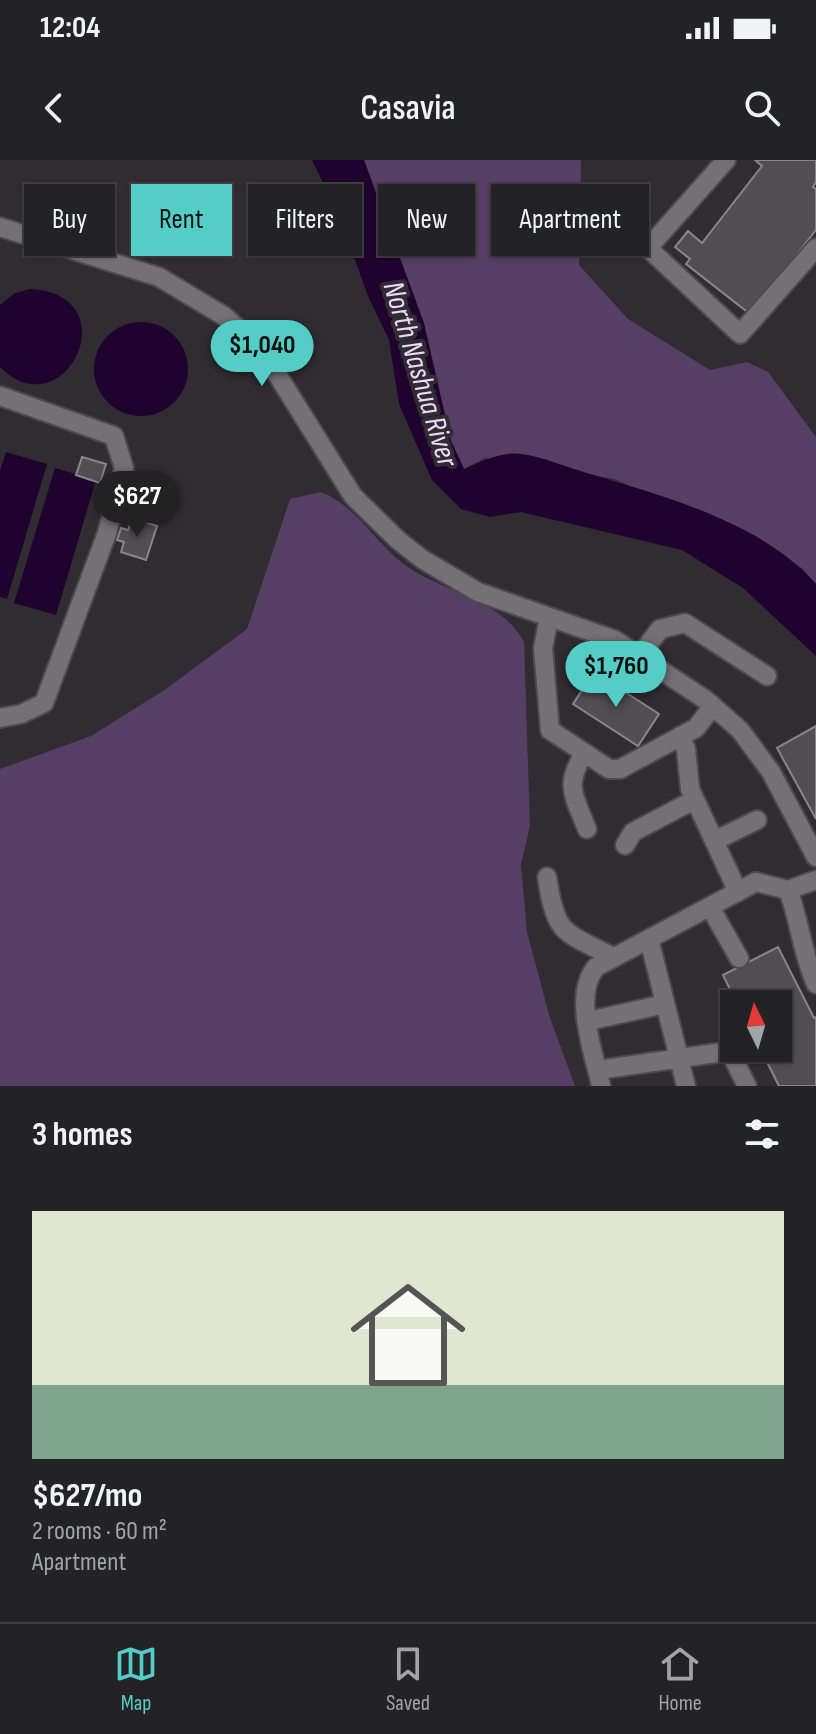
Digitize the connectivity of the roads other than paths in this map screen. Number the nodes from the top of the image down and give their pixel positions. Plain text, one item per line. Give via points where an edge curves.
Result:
1 (726, 160) edge
2 (0, 227) edge
3 (816, 248) edge
4 (0, 396) edge
5 (549, 617) junction
6 (641, 654) junction
7 (767, 676) dead end
8 (713, 706) junction
9 (0, 718) edge
10 (680, 736) junction
11 (584, 754) junction
12 (694, 800) junction
13 (757, 820) dead end
14 (587, 829) dead end
15 (714, 841) junction
16 (625, 845) dead end
17 (816, 857) edge
18 (547, 877) dead end
19 (816, 880) edge
20 (788, 890) junction
21 (738, 892) junction
22 (710, 907) junction
23 (649, 939) junction
24 (810, 949) edge
25 (613, 957) junction
26 (739, 958) dead end
27 (816, 984) edge
28 (665, 1004) junction
29 (588, 1021) junction
30 (679, 1058) junction
31 (599, 1078) edge
32 (686, 1086) edge
33 (747, 1086) edge

1 - 3 street via 648,248 740,334
2 - 5 street via 159,277 224,316 275,371 353,496 422,559 478,592
4 - 9 street via 114,436 124,468 107,533 44,703
5 - 6 street
5 - 11 street via 543,648 550,730
6 - 7 street via 660,629 685,623
6 - 8 street
8 - 10 street via 700,724
8 - 17 street via 740,730 771,772
10 - 11 street via 620,769 609,769
10 - 12 street
11 - 14 street via 571,785
12 - 15 street
12 - 16 street via 633,832
13 - 15 street
15 - 21 street
18 - 25 street via 562,928
19 - 20 street
20 - 21 street via 763,882
20 - 24 street
21 - 22 street
22 - 23 street
22 - 26 street
23 - 25 street
23 - 28 street
24 - 27 street
25 - 29 street via 590,974
28 - 29 street
28 - 30 street
29 - 31 street
30 - 31 street
30 - 32 street
30 - 33 street via 727,1053

